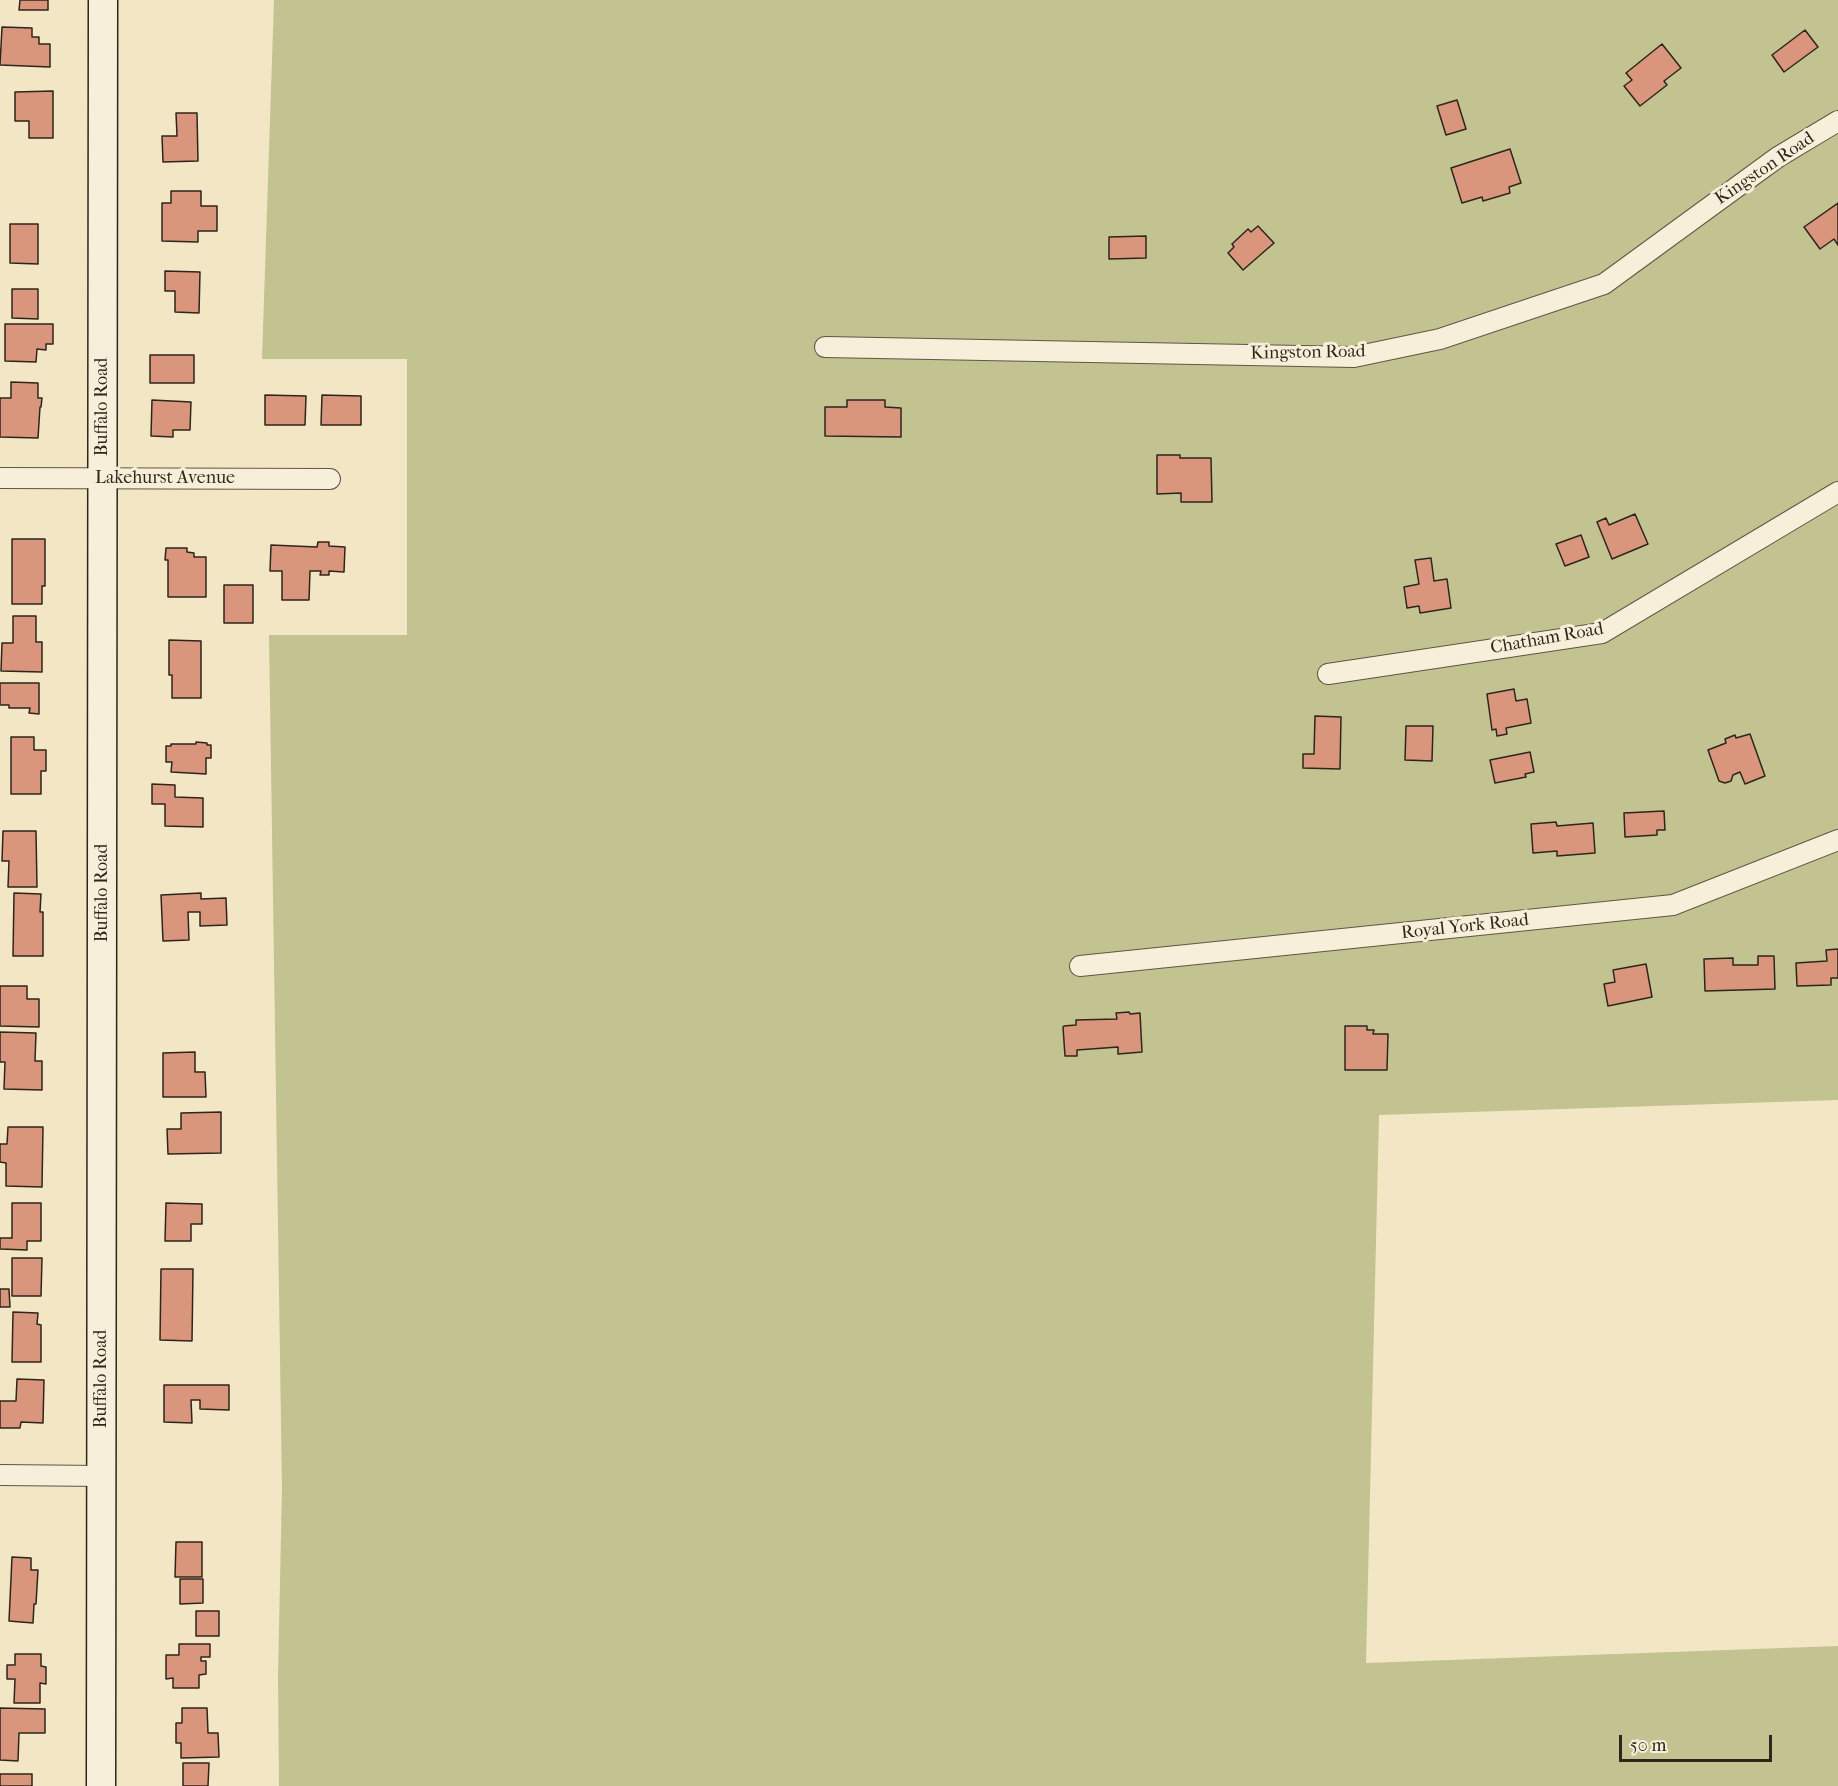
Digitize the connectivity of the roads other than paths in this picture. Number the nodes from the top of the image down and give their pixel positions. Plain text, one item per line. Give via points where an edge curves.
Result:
1 (103, 0) edge
2 (1838, 121) edge
3 (825, 347) dead end
4 (0, 478) edge
5 (103, 479) junction
6 (330, 479) dead end
7 (1838, 492) edge
8 (1328, 674) dead end
9 (1838, 840) edge
10 (1080, 966) dead end
11 (0, 1475) edge
12 (102, 1476) junction
13 (101, 1786) edge

1 - 5 street, Buffalo Road
2 - 3 street, Kingston Road via 1778,157 1604,285 1440,339 1354,357
4 - 5 street, Lakehurst Avenue
5 - 6 street, Lakehurst Avenue
5 - 12 street, Buffalo Road
7 - 8 street, Chatham Road via 1602,633
9 - 10 street, Royal York Road via 1673,905
11 - 12 street
12 - 13 street, Buffalo Road

